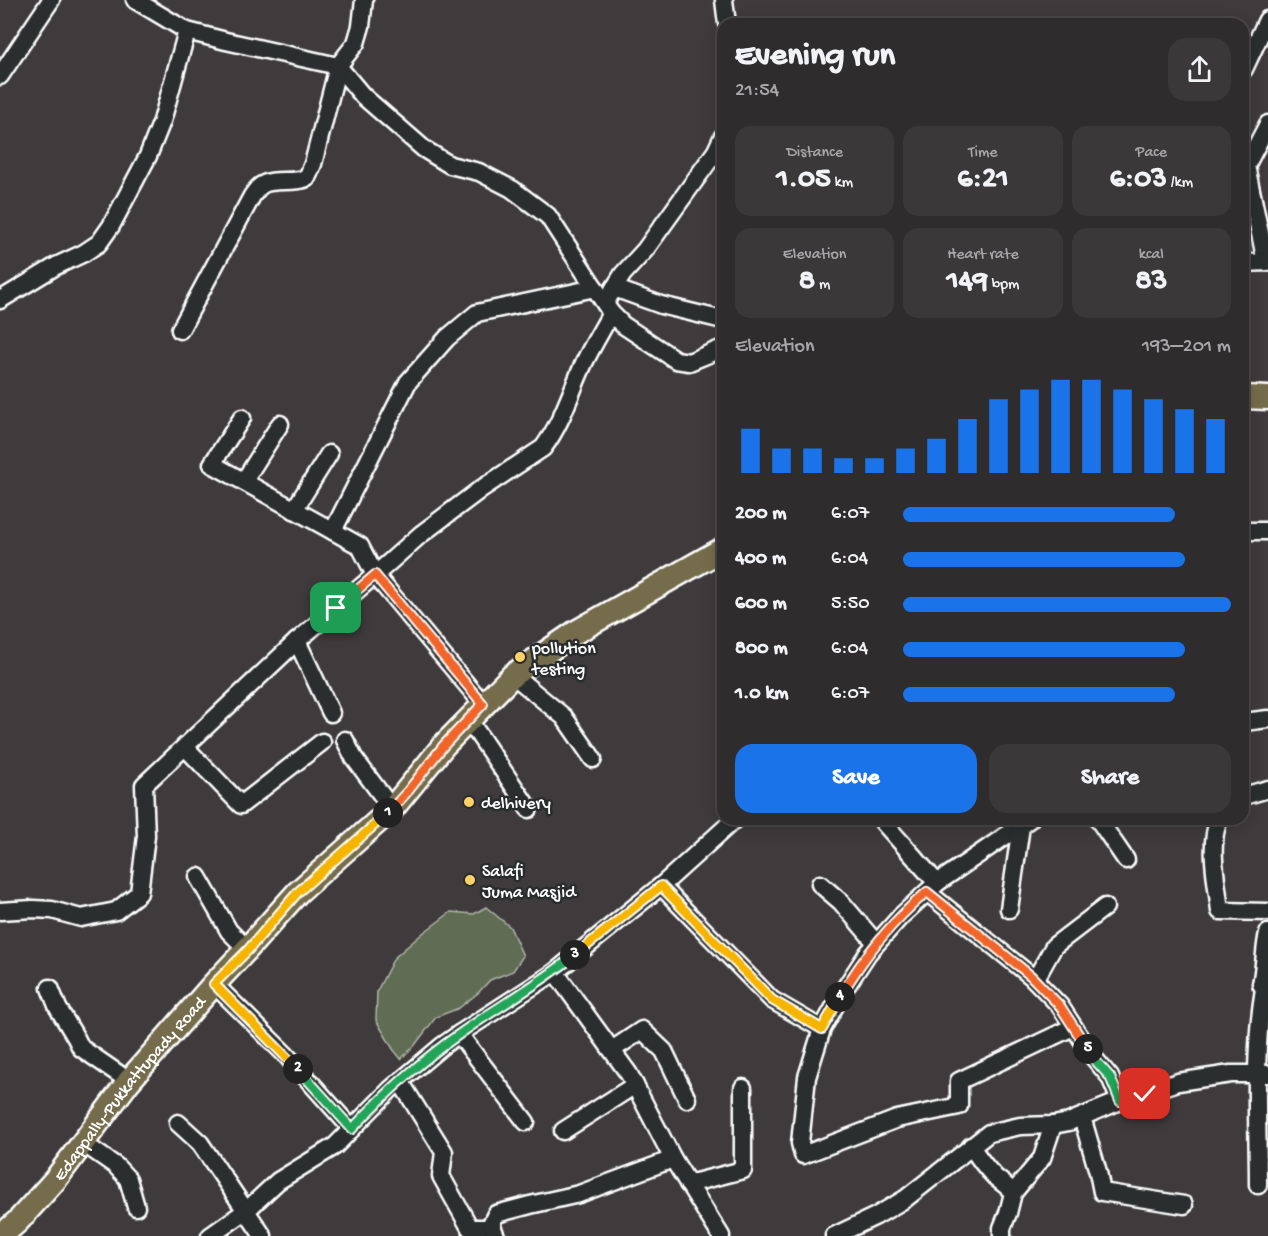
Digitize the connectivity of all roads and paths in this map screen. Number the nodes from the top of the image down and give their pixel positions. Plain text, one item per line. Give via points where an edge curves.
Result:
1 (51, 0) edge
2 (135, 0) edge
3 (364, 0) edge
4 (724, 0) edge
5 (726, 18) edge
6 (1268, 20) edge
7 (187, 31) junction
8 (1249, 59) edge
9 (338, 66) junction
10 (0, 76) edge
11 (1268, 124) edge
12 (717, 149) edge
13 (1249, 160) edge
14 (1249, 180) edge
15 (1267, 262) edge
16 (1249, 263) edge
17 (595, 288) junction
18 (0, 300) edge
19 (610, 301) junction
20 (717, 319) edge
21 (180, 330) dead end
22 (717, 350) edge
23 (1249, 396) edge
24 (1268, 398) edge
25 (242, 418) dead end
26 (280, 424) dead end
27 (329, 454) dead end
28 (244, 482) junction
29 (294, 510) junction
30 (333, 531) junction
31 (1249, 531) edge
32 (1268, 531) edge
33 (717, 552) edge
34 (375, 575) junction
35 (297, 641) junction
36 (513, 675) junction
37 (476, 712) junction
38 (331, 713) dead end
39 (1268, 719) edge
40 (1249, 721) edge
41 (345, 740) dead end
42 (322, 742) dead end
43 (185, 747) junction
44 (593, 759) dead end
45 (1268, 789) edge
46 (1249, 795) edge
47 (392, 809) junction
48 (529, 809) dead end
49 (728, 825) edge
50 (885, 825) edge
51 (1023, 825) edge
52 (1026, 825) edge
53 (1102, 825) edge
54 (1216, 825) edge
55 (1126, 860) dead end
56 (198, 877) dead end
57 (820, 884) dead end
58 (661, 886) junction
59 (932, 888) junction
60 (1105, 907) dead end
61 (1009, 909) dead end
62 (0, 911) edge
63 (1268, 912) edge
64 (1268, 933) edge
65 (876, 943) junction
66 (248, 950) junction
67 (555, 972) junction
68 (1035, 980) junction
69 (214, 984) junction
70 (50, 988) dead end
71 (1266, 989) edge
72 (1073, 1027) junction
73 (822, 1029) junction
74 (459, 1034) junction
75 (612, 1050) junction
76 (1262, 1074) edge
77 (129, 1081) junction
78 (400, 1081) junction
79 (635, 1085) junction
80 (743, 1088) dead end
81 (687, 1099) dead end
82 (1120, 1101) junction
83 (1082, 1117) junction
84 (526, 1122) dead end
85 (178, 1123) dead end
86 (1053, 1125) junction
87 (352, 1129) junction
88 (563, 1131) dead end
89 (83, 1143) junction
90 (971, 1146) junction
91 (673, 1160) junction
92 (1263, 1168) edge
93 (688, 1184) junction
94 (1258, 1185) dead end
95 (1013, 1193) junction
96 (1184, 1205) dead end
97 (136, 1207) dead end
98 (247, 1210) junction
99 (494, 1232) edge
100 (1, 1236) edge
101 (210, 1236) edge
102 (263, 1236) edge
103 (721, 1236) edge
104 (834, 1236) edge
105 (1002, 1236) edge

1 - 10 street
2 - 7 street
3 - 9 street via 356,43
4 - 5 street
6 - 8 street
7 - 9 street
7 - 18 street via 162,121 111,226 99,243
9 - 17 street via 363,96 424,148 450,165 479,172 513,189 548,216
9 - 21 street via 307,178 268,182 256,190
11 - 13 street
12 - 19 street via 645,250 623,274
14 - 15 street
15 - 16 street
17 - 19 street
17 - 30 street via 477,312 447,338 408,382
19 - 20 street via 661,306
19 - 22 street via 623,326 676,360 689,362
19 - 34 street via 543,448 420,535
23 - 24 main road
25 - 28 street via 212,464
26 - 28 street
27 - 29 street
28 - 29 street
29 - 30 street
30 - 34 street via 360,546
31 - 32 street
33 - 36 main road, Edappally-Pukkattupady Road via 576,632
34 - 35 street
34 - 37 street
35 - 38 street
35 - 43 street
36 - 37 main road, Edappally-Pukkattupady Road
36 - 44 street via 564,717
37 - 47 main road, Edappally-Pukkattupady Road
37 - 48 street
39 - 40 street
41 - 47 street
42 - 43 street via 241,805
43 - 62 street via 144,785 146,836 139,893 116,911 81,918 52,910
45 - 46 street
47 - 66 main road, Edappally-Pukkattupady Road via 298,892
49 - 58 street
50 - 59 street
51 - 59 street
52 - 61 street
53 - 55 street
54 - 63 street via 1214,857 1220,911
56 - 66 street via 229,931
57 - 65 street
58 - 67 street
58 - 73 street via 772,1000
59 - 65 street
59 - 68 street
60 - 68 street via 1054,946
64 - 71 street via 1261,984
65 - 73 street
66 - 69 main road, Edappally-Pukkattupady Road
67 - 74 street
67 - 75 street
68 - 72 street via 1060,1006
69 - 77 main road, Edappally-Pukkattupady Road
69 - 87 street via 286,1055
70 - 77 street via 81,1048
71 - 76 street via 1260,1016
72 - 73 street via 959,1081 959,1107 897,1119 802,1155 807,1077
72 - 82 street via 1110,1077
74 - 78 street
74 - 84 street
75 - 79 street
75 - 81 street via 642,1030 664,1051
76 - 82 street via 1178,1082
76 - 92 street
77 - 89 main road, Edappally-Pukkattupady Road
78 - 87 street
78 - 99 street via 444,1152 441,1176 470,1228
79 - 88 street
79 - 91 street
80 - 93 street via 743,1170
82 - 83 street
83 - 86 street
83 - 96 street via 1102,1192
85 - 98 street via 200,1143
86 - 90 street via 1003,1129 989,1133
86 - 95 street via 1042,1158
87 - 98 street via 335,1146 278,1181
89 - 97 street via 128,1179
89 - 100 main road, Edappally-Pukkattupady Road via 55,1180
90 - 95 street
90 - 104 street via 905,1199
91 - 93 street
91 - 99 street via 579,1194 496,1214 491,1224
92 - 94 street
93 - 103 street
95 - 105 street
98 - 101 street
98 - 102 street

